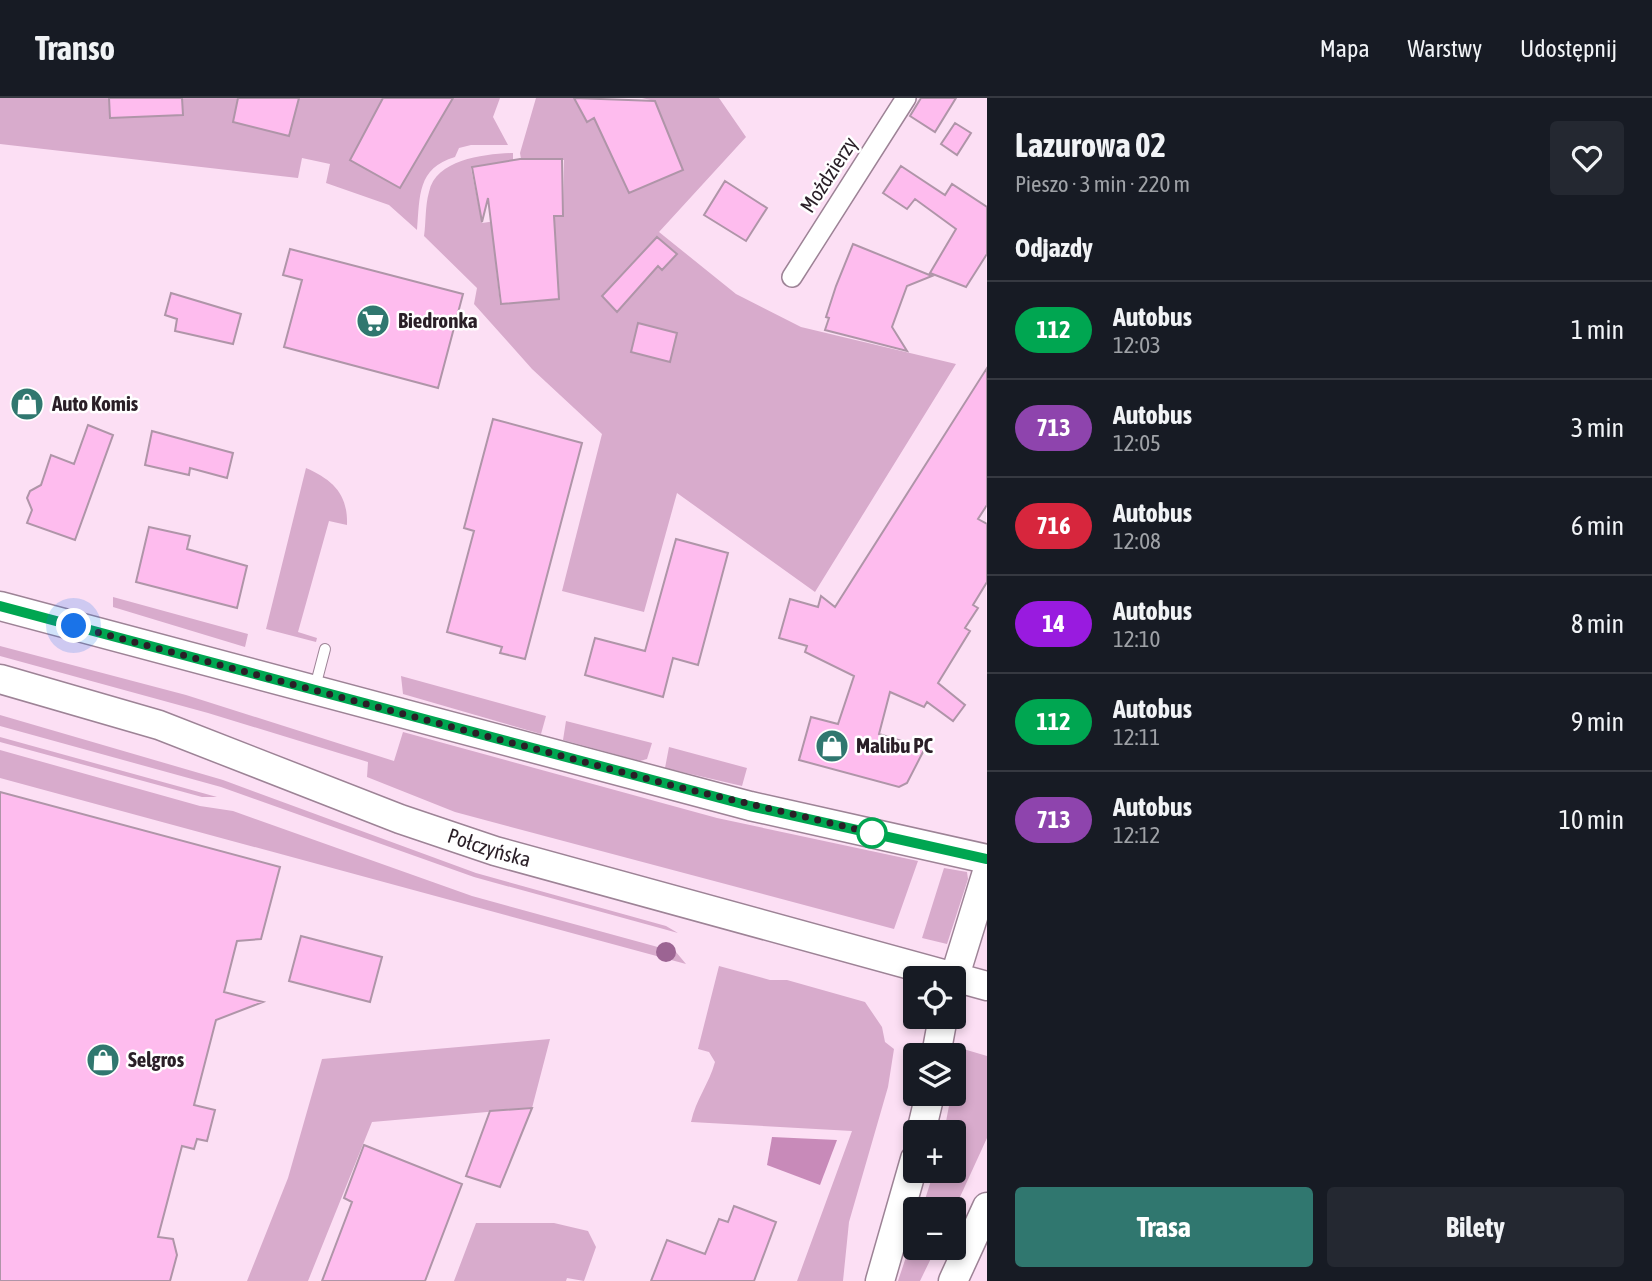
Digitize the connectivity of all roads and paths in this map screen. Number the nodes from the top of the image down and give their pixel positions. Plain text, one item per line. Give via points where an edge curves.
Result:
1 (906, 98) edge
2 (792, 277) dead end
3 (0, 606) edge
4 (325, 649) dead end
5 (0, 679) edge
6 (314, 691) junction
7 (987, 859) edge
8 (987, 872) edge
9 (911, 966) edge
10 (958, 966) edge
11 (966, 981) edge
12 (987, 986) edge
13 (908, 1183) edge
14 (987, 1207) edge
15 (880, 1281) edge
16 (953, 1281) edge

1 - 2 street, Moździerzy
3 - 6 main road
4 - 6 lane
5 - 9 main road, Połczyńska via 159,725 460,840
6 - 7 main road via 775,812
8 - 10 main road
11 - 12 main road, Połczyńska
13 - 15 main road
14 - 16 main road

